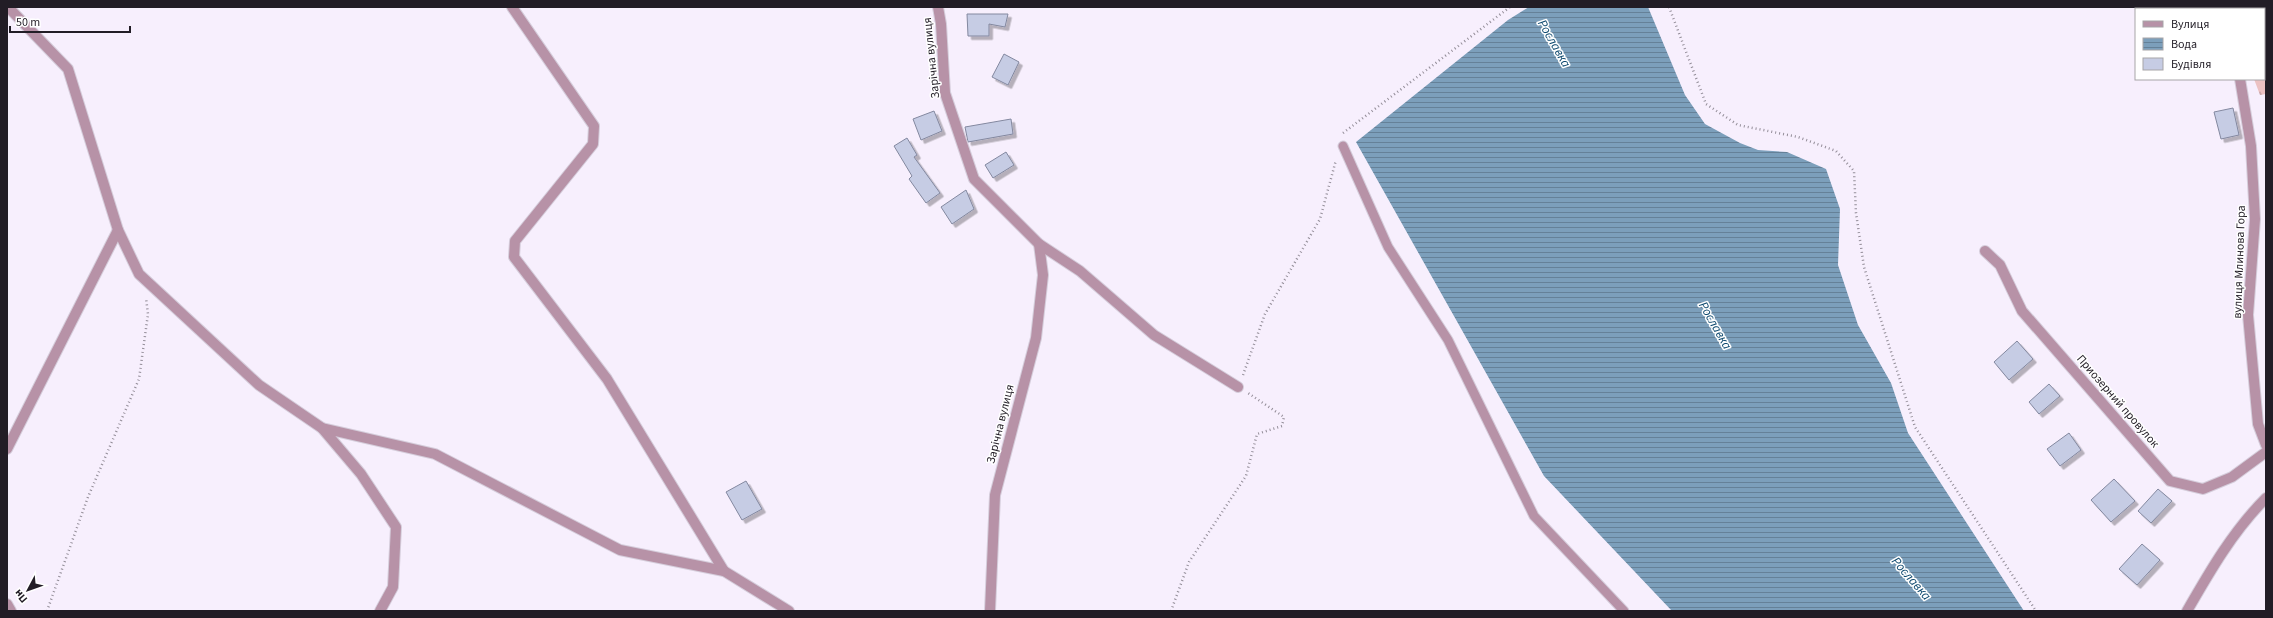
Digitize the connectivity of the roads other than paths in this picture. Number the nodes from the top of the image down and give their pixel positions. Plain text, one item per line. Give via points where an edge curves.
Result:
1 (8, 7) edge
2 (512, 7) edge
3 (938, 7) edge
4 (2240, 80) edge
5 (1343, 146) road end
6 (118, 230) junction
7 (1039, 244) junction
8 (1985, 251) dead end
9 (1238, 387) road end
10 (322, 428) junction
11 (2266, 445) edge
12 (7, 449) edge
13 (2266, 452) edge
14 (2266, 498) edge
15 (724, 571) junction
16 (7, 604) edge
17 (11, 611) edge
18 (380, 611) edge
19 (789, 611) edge
20 (990, 611) edge
21 (1624, 611) edge
22 (2187, 611) edge

1 - 6 street via 68,69
2 - 15 street via 594,126 593,144 515,241 514,258 607,379
3 - 7 street, Зарічна вулиця via 945,93 974,179
4 - 11 street, вулиця Млинова Гора via 2252,146 2255,219 2248,315 2258,424
5 - 21 lane via 1388,247 1448,340 1534,516
6 - 10 street via 139,274 145,280 258,385
6 - 12 street
7 - 9 street, Зарічна вулиця via 1080,270 1154,335
7 - 20 street, Зарічна вулиця via 1043,275 1036,338 995,495
8 - 13 street, Приозерний провулок via 2000,265 2022,311 2170,481 2203,489 2232,477
10 - 15 street via 435,454 620,550
10 - 18 street via 361,474 396,526 393,587
14 - 22 street via 2224,548
15 - 19 street
16 - 17 street

